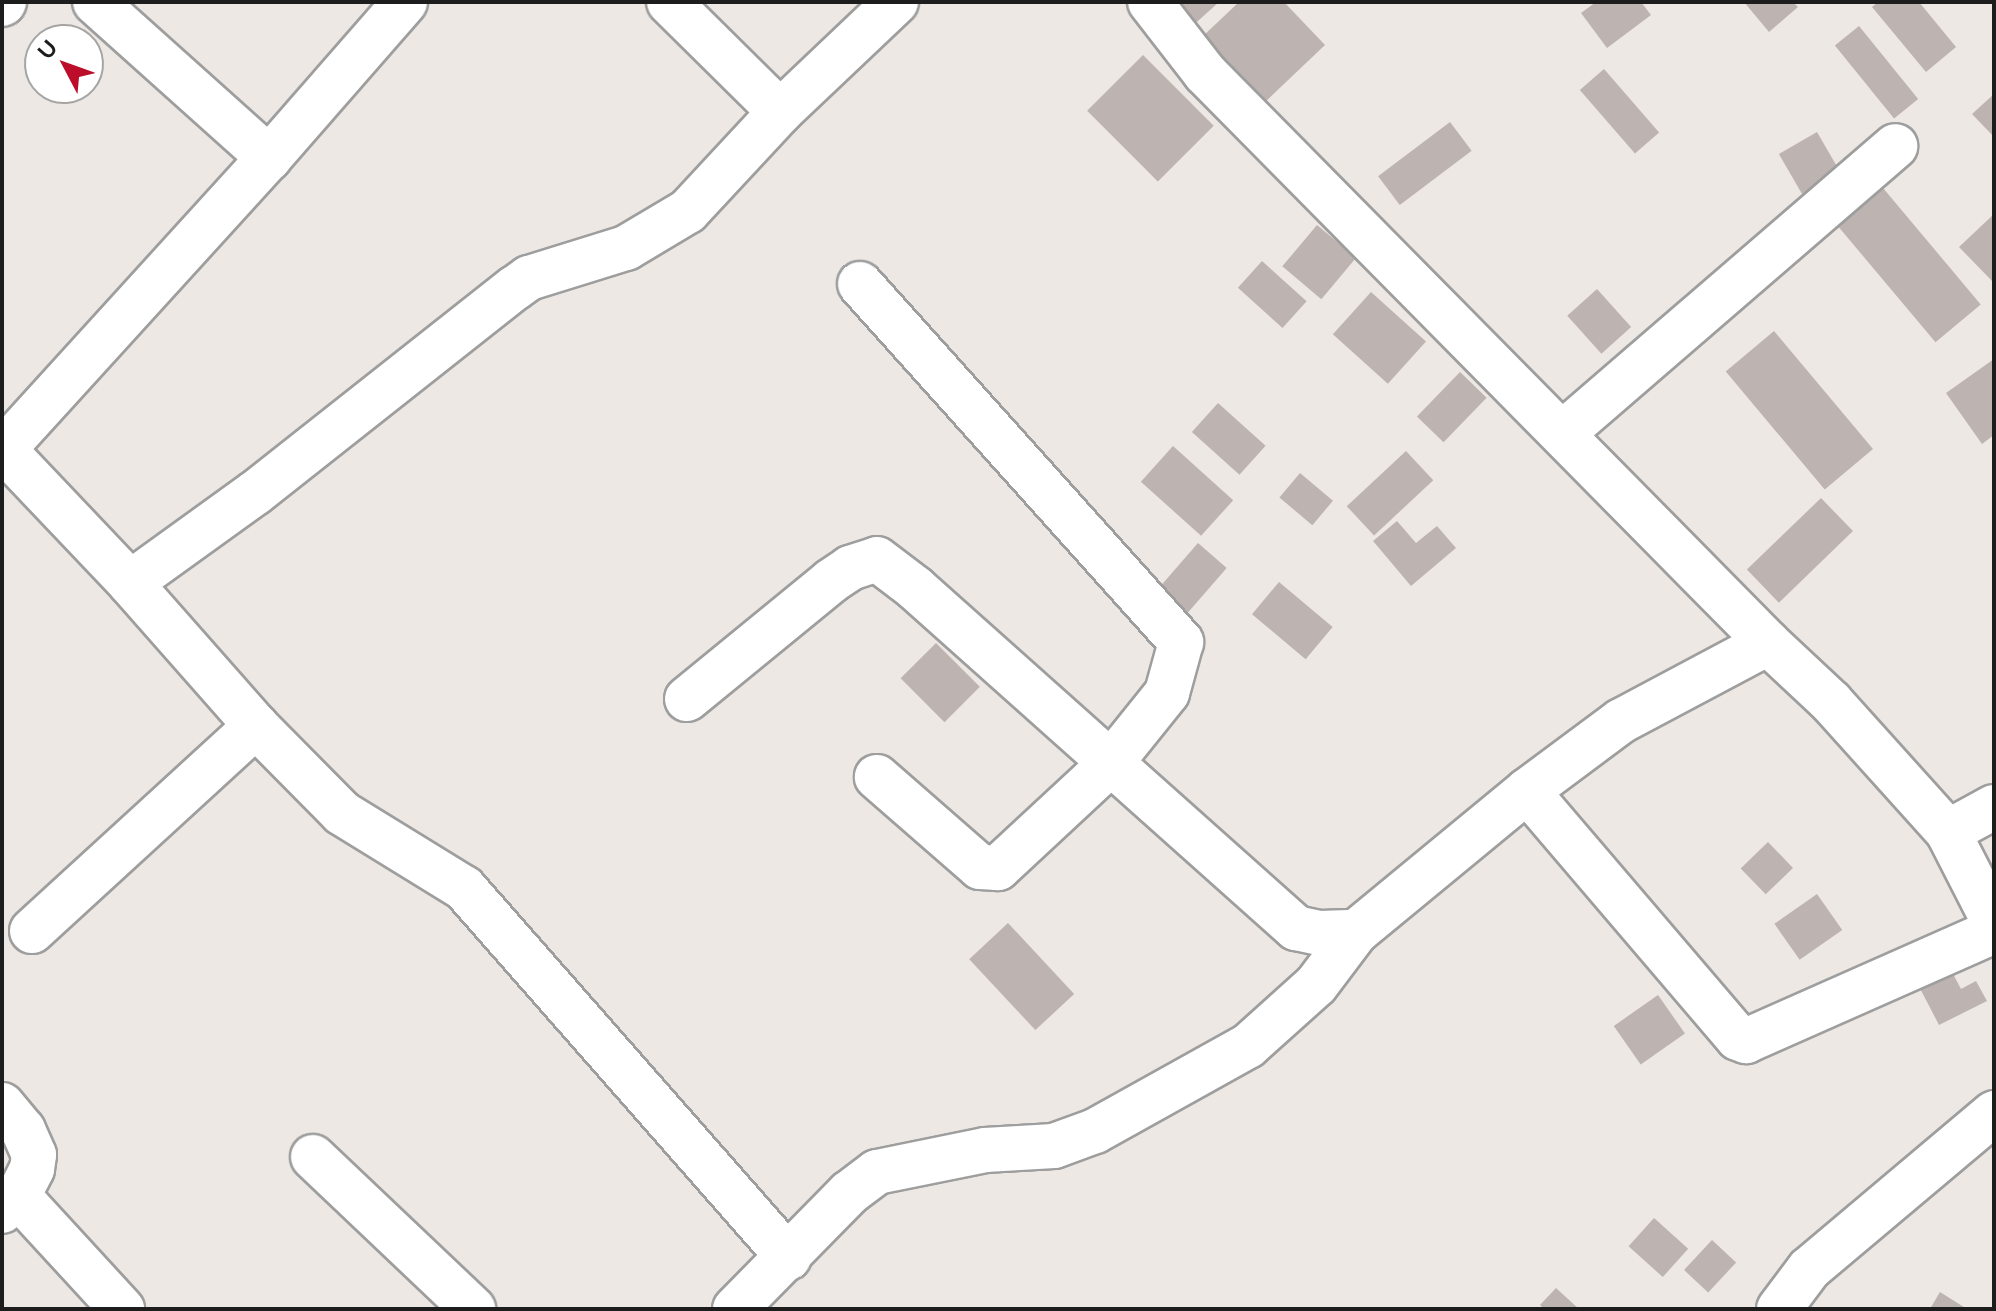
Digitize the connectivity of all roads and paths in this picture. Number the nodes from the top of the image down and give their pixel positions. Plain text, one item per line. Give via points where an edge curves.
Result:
1 (95, 2) edge
2 (405, 2) edge
3 (669, 2) edge
4 (896, 2) edge
5 (1150, 2) edge
6 (780, 112) junction
7 (1895, 146) dead end
8 (269, 158) junction
9 (860, 284) dead end
10 (1563, 433) junction
11 (3, 450) edge
12 (130, 583) junction
13 (1768, 643) junction
14 (687, 699) dead end
15 (256, 726) junction
16 (1110, 764) junction
17 (877, 777) dead end
18 (1527, 791) junction
19 (1994, 807) edge
20 (1948, 832) junction
21 (1994, 922) edge
22 (32, 931) dead end
23 (1994, 931) edge
24 (1356, 932) junction
25 (2, 1105) edge
26 (1994, 1113) edge
27 (313, 1157) dead end
28 (10, 1203) edge
29 (789, 1258) junction
30 (122, 1309) edge
31 (473, 1309) edge
32 (735, 1309) edge
33 (1779, 1309) edge

1 - 8 street
2 - 8 street
3 - 6 street
4 - 6 street
5 - 10 street via 1205,73
6 - 12 street via 688,211 626,248 529,278 255,493
7 - 10 street
8 - 11 street
9 - 16 street via 1181,642 1167,693
10 - 13 street
11 - 12 street
12 - 15 street
13 - 18 street via 1621,721
13 - 20 street via 1831,702
14 - 16 street via 831,581 877,559
15 - 22 street
15 - 29 street via 342,813 464,888
16 - 17 street via 998,868 980,867
16 - 24 street via 1296,928
18 - 23 street via 1738,1038 1746,1041
18 - 24 street
19 - 20 street
20 - 21 street
24 - 29 street via 1316,985 1248,1046 1095,1131 1054,1146 985,1150 877,1172 849,1193
25 - 28 street via 23,1130 34,1155 32,1169
26 - 33 street via 1809,1269
27 - 31 street
28 - 30 street
29 - 32 street

